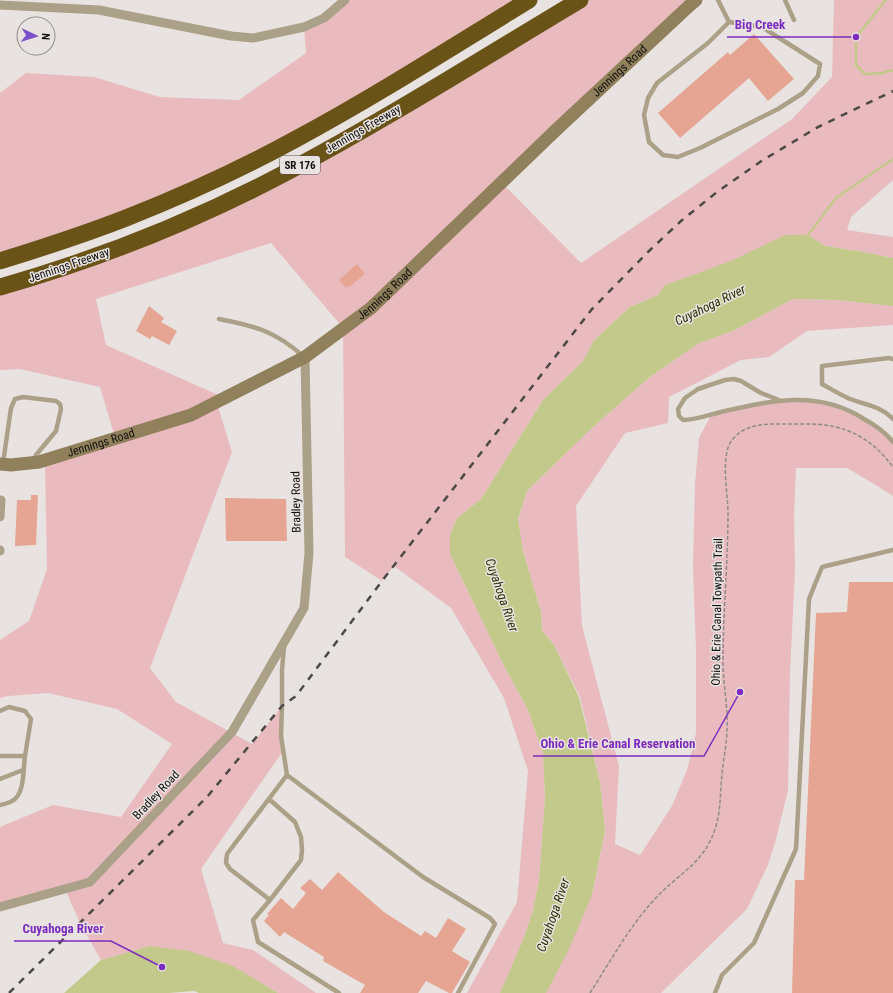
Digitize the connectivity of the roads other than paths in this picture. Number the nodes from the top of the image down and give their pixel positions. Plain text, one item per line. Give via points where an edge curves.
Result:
1 (345, 0) edge
2 (529, 0) edge
3 (580, 0) edge
4 (696, 0) edge
5 (718, 0) edge
6 (785, 0) edge
7 (0, 5) edge
8 (794, 20) dead end
9 (729, 22) junction
10 (0, 261) edge
11 (0, 287) edge
12 (219, 319) dead end
13 (305, 357) junction
14 (893, 359) edge
15 (779, 400) junction
16 (893, 419) edge
17 (893, 442) edge
18 (33, 462) junction
19 (2, 464) edge
20 (1, 500) dead end
21 (0, 517) edge
22 (893, 550) edge
23 (284, 642) junction
24 (0, 711) edge
25 (0, 756) edge
26 (25, 756) junction
27 (23, 770) junction
28 (287, 775) junction
29 (0, 778) edge
30 (269, 799) junction
31 (0, 805) edge
32 (270, 900) junction
33 (0, 907) edge
34 (339, 993) edge
35 (458, 993) edge
36 (715, 993) edge

1 - 7 street via 324,18 304,26 253,38 99,10
2 - 10 highway, Jennings Freeway / SR 176 via 351,108 243,166 125,218
3 - 11 highway, Jennings Freeway / SR 176 via 365,129 280,176 185,221 128,244
4 - 13 street, Jennings Road via 371,308
5 - 9 lane
6 - 8 lane
9 - 9 lane via 708,43 657,82 648,98 644,115 649,142 664,155 678,157 778,109 803,93 818,76 820,64 762,27
12 - 13 lane via 270,333 290,344
13 - 18 street, Jennings Road via 191,415
13 - 23 street, Bradley Road via 309,553 304,608
14 - 16 lane via 822,366 822,384 851,399 872,405
15 - 15 lane via 734,379 698,389 685,398 678,409 679,416 683,420 689,420
15 - 17 lane via 824,401 840,406 873,424
18 - 19 street, Jennings Road
18 - 19 lane via 56,431 61,409 56,400 24,397 15,399 10,408
20 - 21 street
22 - 36 lane via 822,567 809,599 796,849 754,943 722,975
23 - 28 lane, Bradley Road via 281,736
23 - 33 street, Bradley Road via 232,732 90,882
24 - 26 lane via 9,706 25,711 32,719
25 - 26 lane
26 - 27 lane
27 - 29 lane
27 - 31 lane via 19,795 14,801
28 - 30 lane
28 - 35 lane via 423,878 496,924
30 - 32 lane via 295,822 301,837 302,850 301,860
30 - 32 lane via 227,854 226,863 230,869
32 - 34 lane via 253,920 258,942

